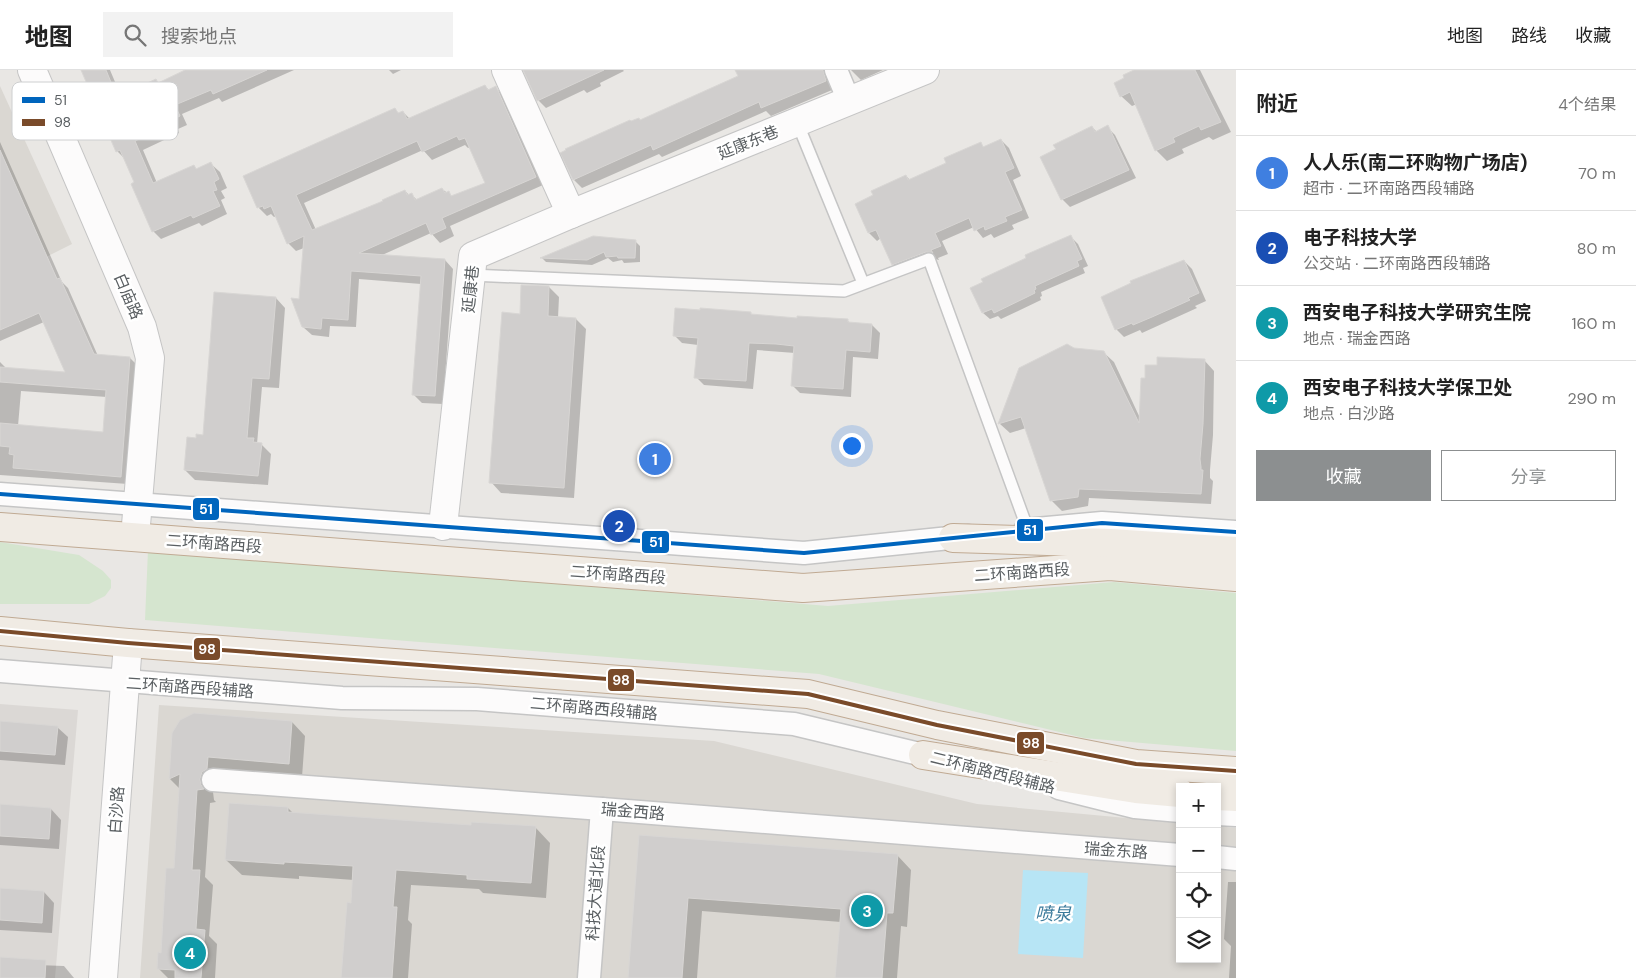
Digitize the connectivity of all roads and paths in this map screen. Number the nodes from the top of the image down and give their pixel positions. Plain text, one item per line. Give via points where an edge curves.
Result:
1 (32, 70) edge
2 (506, 70) edge
3 (836, 70) edge
4 (925, 70) edge
5 (37, 82) edge
6 (849, 101) junction
7 (797, 122) junction
8 (62, 140) edge
9 (571, 214) junction
10 (472, 275) junction
11 (863, 283) junction
12 (0, 494) edge
13 (138, 504) junction
14 (443, 526) junction
15 (0, 527) edge
16 (1028, 530) junction
17 (1236, 532) edge
18 (135, 537) junction
19 (952, 538) junction
20 (1236, 551) edge
21 (1110, 554) junction
22 (1236, 577) edge
23 (0, 631) edge
24 (128, 642) junction
25 (0, 670) edge
26 (126, 682) junction
27 (923, 755) junction
28 (1236, 771) edge
29 (1136, 777) junction
30 (213, 780) dead end
31 (1176, 792) edge
32 (1221, 796) edge
33 (1236, 797) edge
34 (602, 809) junction
35 (1176, 810) edge
36 (1221, 814) edge
37 (1236, 816) edge
38 (1053, 846) joint
39 (1176, 855) edge
40 (1221, 857) edge
41 (1236, 859) edge
42 (103, 978) edge
43 (589, 978) edge

1 - 5 street, 白庙路
2 - 9 street
3 - 6 street
4 - 6 street, 延康东巷
6 - 7 street, 延康东巷
7 - 9 street, 延康东巷
7 - 11 lane
8 - 13 street, 白庙路 via 142,327 150,358
9 - 10 street, 延康巷 via 474,256
10 - 11 lane via 844,290
10 - 14 street, 延康巷
11 - 16 lane via 929,259
12 - 13 street
13 - 14 street
13 - 18 street, 白庙路
14 - 19 street via 804,553
15 - 18 highway, 二环南路西段
16 - 17 street via 1102,523
16 - 19 street
18 - 21 highway, 二环南路西段 via 803,588 934,578
19 - 21 highway
20 - 21 highway
21 - 22 highway, 二环南路西段
23 - 24 highway
24 - 26 street, 白沙路
24 - 29 highway via 808,694
25 - 26 street, 二环南路西段辅路
26 - 27 street, 二环南路西段辅路 via 342,698 477,699 794,724
26 - 42 street, 白沙路
27 - 29 highway
27 - 35 street, 二环南路西段辅路 via 1135,807
28 - 29 highway
29 - 31 highway
30 - 34 street, 瑞金西路
32 - 33 highway
34 - 38 street, 瑞金西路
34 - 43 street, 科技大道北段
36 - 37 street
38 - 39 street, 瑞金东路
40 - 41 street

